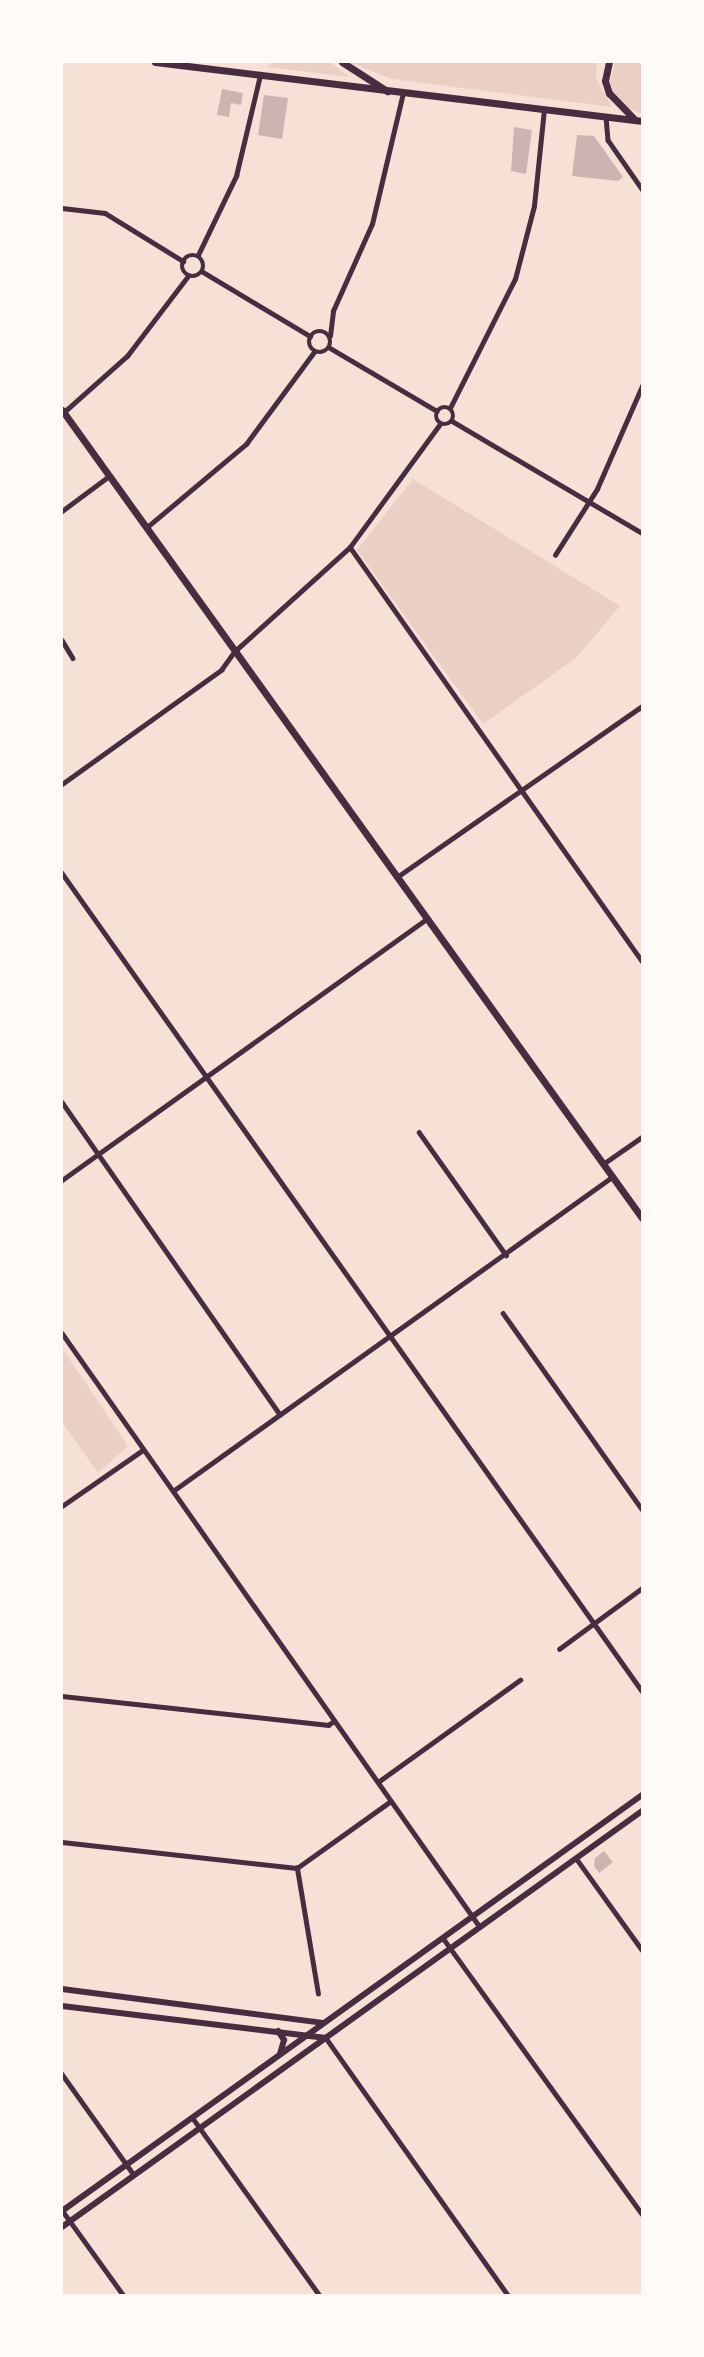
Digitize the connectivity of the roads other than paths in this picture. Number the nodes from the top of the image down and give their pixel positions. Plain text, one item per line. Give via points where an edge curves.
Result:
1 (154, 62) edge
2 (342, 62) edge
3 (609, 62) edge
4 (202, 64) edge
5 (260, 75) junction
6 (387, 91) junction
7 (403, 93) junction
8 (544, 110) junction
9 (606, 117) junction
10 (634, 119) junction
11 (642, 121) edge
12 (642, 189) edge
13 (62, 208) edge
14 (198, 255) junction
15 (183, 261) junction
16 (203, 272) junction
17 (188, 276) junction
18 (310, 336) junction
19 (330, 336) junction
20 (330, 348) junction
21 (314, 352) junction
22 (642, 386) edge
23 (450, 408) junction
24 (62, 411) edge
25 (437, 411) junction
26 (452, 421) junction
27 (441, 424) junction
28 (109, 476) junction
29 (590, 501) junction
30 (62, 511) edge
31 (146, 528) junction
32 (642, 533) edge
33 (350, 547) junction
34 (555, 555) dead end
35 (62, 640) edge
36 (235, 651) junction
37 (73, 658) dead end
38 (642, 706) edge
39 (62, 784) edge
40 (521, 792) junction
41 (62, 873) edge
42 (397, 877) junction
43 (427, 919) junction
44 (642, 961) edge
45 (207, 1078) junction
46 (62, 1102) edge
47 (418, 1132) dead end
48 (642, 1137) edge
49 (99, 1155) junction
50 (603, 1164) junction
51 (612, 1177) junction
52 (62, 1180) edge
53 (642, 1218) edge
54 (506, 1256) junction
55 (503, 1314) dead end
56 (62, 1333) edge
57 (390, 1337) junction
58 (280, 1415) junction
59 (143, 1450) junction
60 (173, 1491) junction
61 (62, 1506) edge
62 (642, 1509) edge
63 (642, 1588) edge
64 (594, 1623) junction
65 (559, 1649) dead end
66 (520, 1680) dead end
67 (642, 1690) edge
68 (62, 1696) edge
69 (334, 1721) junction
70 (378, 1782) junction
71 (642, 1795) edge
72 (391, 1801) junction
73 (642, 1811) edge
74 (62, 1842) edge
75 (576, 1858) junction
76 (297, 1868) junction
77 (473, 1917) junction
78 (480, 1927) junction
79 (443, 1938) junction
80 (450, 1948) junction
81 (642, 1950) edge
82 (62, 1989) edge
83 (318, 1994) dead end
84 (62, 2006) edge
85 (323, 2023) junction
86 (278, 2031) junction
87 (308, 2034) junction
88 (326, 2038) junction
89 (279, 2054) junction
90 (62, 2074) edge
91 (192, 2117) junction
92 (200, 2128) junction
93 (126, 2164) junction
94 (134, 2175) junction
95 (62, 2211) edge
96 (642, 2214) edge
97 (70, 2220) junction
98 (62, 2227) edge
99 (124, 2295) edge
100 (320, 2295) edge
101 (509, 2295) edge

1 - 4 main road
2 - 6 main road
3 - 10 main road via 605,81 609,93
4 - 5 main road
5 - 6 main road
5 - 14 street via 236,176
6 - 7 main road
7 - 8 main road
7 - 19 street via 372,224 333,311
8 - 9 main road
8 - 23 street via 534,206 515,279
9 - 10 main road
9 - 12 street via 604,131 608,140
10 - 11 main road
13 - 15 street via 105,213
14 - 15 street via 191,254
14 - 16 street via 204,261
15 - 17 street
16 - 17 street
16 - 18 street
17 - 24 street via 127,356
18 - 19 street via 320,330
18 - 21 street
19 - 20 street
20 - 21 street
20 - 25 street
21 - 31 street via 246,444
22 - 29 street
23 - 25 street via 444,406
23 - 26 street
24 - 28 main road
25 - 27 street
26 - 27 street
26 - 29 street
27 - 33 street
28 - 30 street
28 - 31 main road
29 - 32 street
29 - 34 street
31 - 36 main road
33 - 36 street
33 - 40 street
35 - 37 street
36 - 39 street via 221,670
36 - 42 main road
38 - 40 street
40 - 42 street
40 - 44 street
41 - 45 street
42 - 43 main road
43 - 45 street
43 - 50 main road
45 - 49 street
45 - 57 street
46 - 49 street
47 - 54 street
48 - 50 street
49 - 52 street
49 - 58 street
50 - 51 main road
51 - 53 main road
51 - 54 street
54 - 57 street
55 - 62 street
56 - 59 street
57 - 58 street
57 - 64 street
58 - 60 street
59 - 60 street
59 - 61 street
60 - 69 street
63 - 64 street
64 - 65 street
64 - 67 street
66 - 70 street
68 - 69 street via 328,1725
69 - 70 street
70 - 72 street
71 - 77 main road
72 - 76 street
72 - 77 street
73 - 75 main road
74 - 76 street
75 - 78 main road
75 - 81 street
76 - 83 street
77 - 78 street
77 - 79 main road
78 - 80 main road
79 - 80 street
79 - 85 main road
80 - 88 main road
80 - 96 street
82 - 85 main road
84 - 86 main road
85 - 87 main road
85 - 88 main road
86 - 87 main road
86 - 89 main road via 284,2040
87 - 88 main road
87 - 89 main road
88 - 92 main road
88 - 101 street
89 - 91 main road
90 - 93 street
91 - 92 street
91 - 93 main road
92 - 94 main road
92 - 100 street
93 - 94 street
93 - 95 main road
94 - 97 main road
95 - 97 street
97 - 98 main road
97 - 99 street

